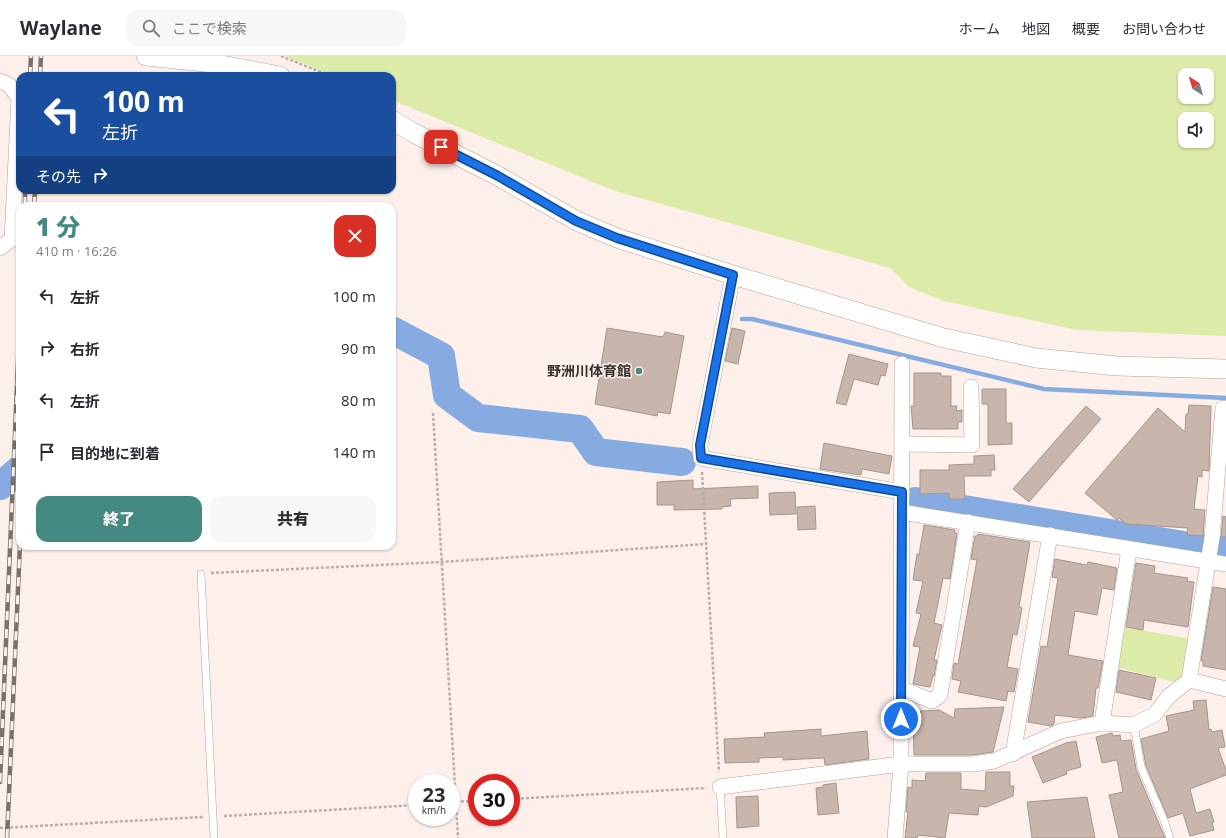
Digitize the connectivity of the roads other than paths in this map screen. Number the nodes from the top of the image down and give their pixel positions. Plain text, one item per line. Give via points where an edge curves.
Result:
1 (146, 56) edge
2 (259, 72) edge
3 (0, 81) edge
4 (16, 94) edge
5 (396, 122) edge
6 (16, 158) edge
7 (0, 248) edge
8 (733, 275) junction
9 (902, 364) dead end
10 (1226, 369) edge
11 (971, 387) dead end
12 (1223, 408) dead end
13 (1223, 440) edge
14 (903, 444) junction
15 (902, 492) junction
16 (1220, 510) edge
17 (901, 512) junction
18 (968, 522) junction
19 (1050, 535) junction
20 (1129, 549) junction
21 (1208, 561) junction
22 (1226, 564) edge
23 (201, 574) road end
24 (1189, 680) junction
25 (902, 689) junction
26 (1226, 689) edge
27 (1102, 723) junction
28 (1134, 725) junction
29 (1013, 754) junction
30 (901, 764) junction
31 (720, 787) joint
32 (214, 838) edge
33 (723, 838) edge
34 (895, 838) edge
35 (1170, 838) edge

1 - 2 street via 205,62
3 - 4 street via 9,85
5 - 8 street via 576,221 617,238
6 - 7 street via 12,239
8 - 10 street via 944,338 1036,358 1117,366
8 - 15 street via 700,445 701,458
9 - 14 street
11 - 14 street via 972,445
12 - 13 street
13 - 16 street
14 - 15 street
15 - 17 street
16 - 21 street
17 - 18 street
17 - 25 street
18 - 19 street
18 - 25 street via 940,694 932,701
19 - 20 street
19 - 29 street
20 - 21 street
20 - 27 street
21 - 22 street
21 - 24 street
23 - 32 lane
24 - 26 street
24 - 28 street via 1168,697 1155,714
25 - 30 street
27 - 28 street
27 - 29 street via 1061,731
28 - 35 lane via 1141,767
29 - 30 street via 994,761 973,764
30 - 31 street
30 - 34 street
31 - 33 lane

